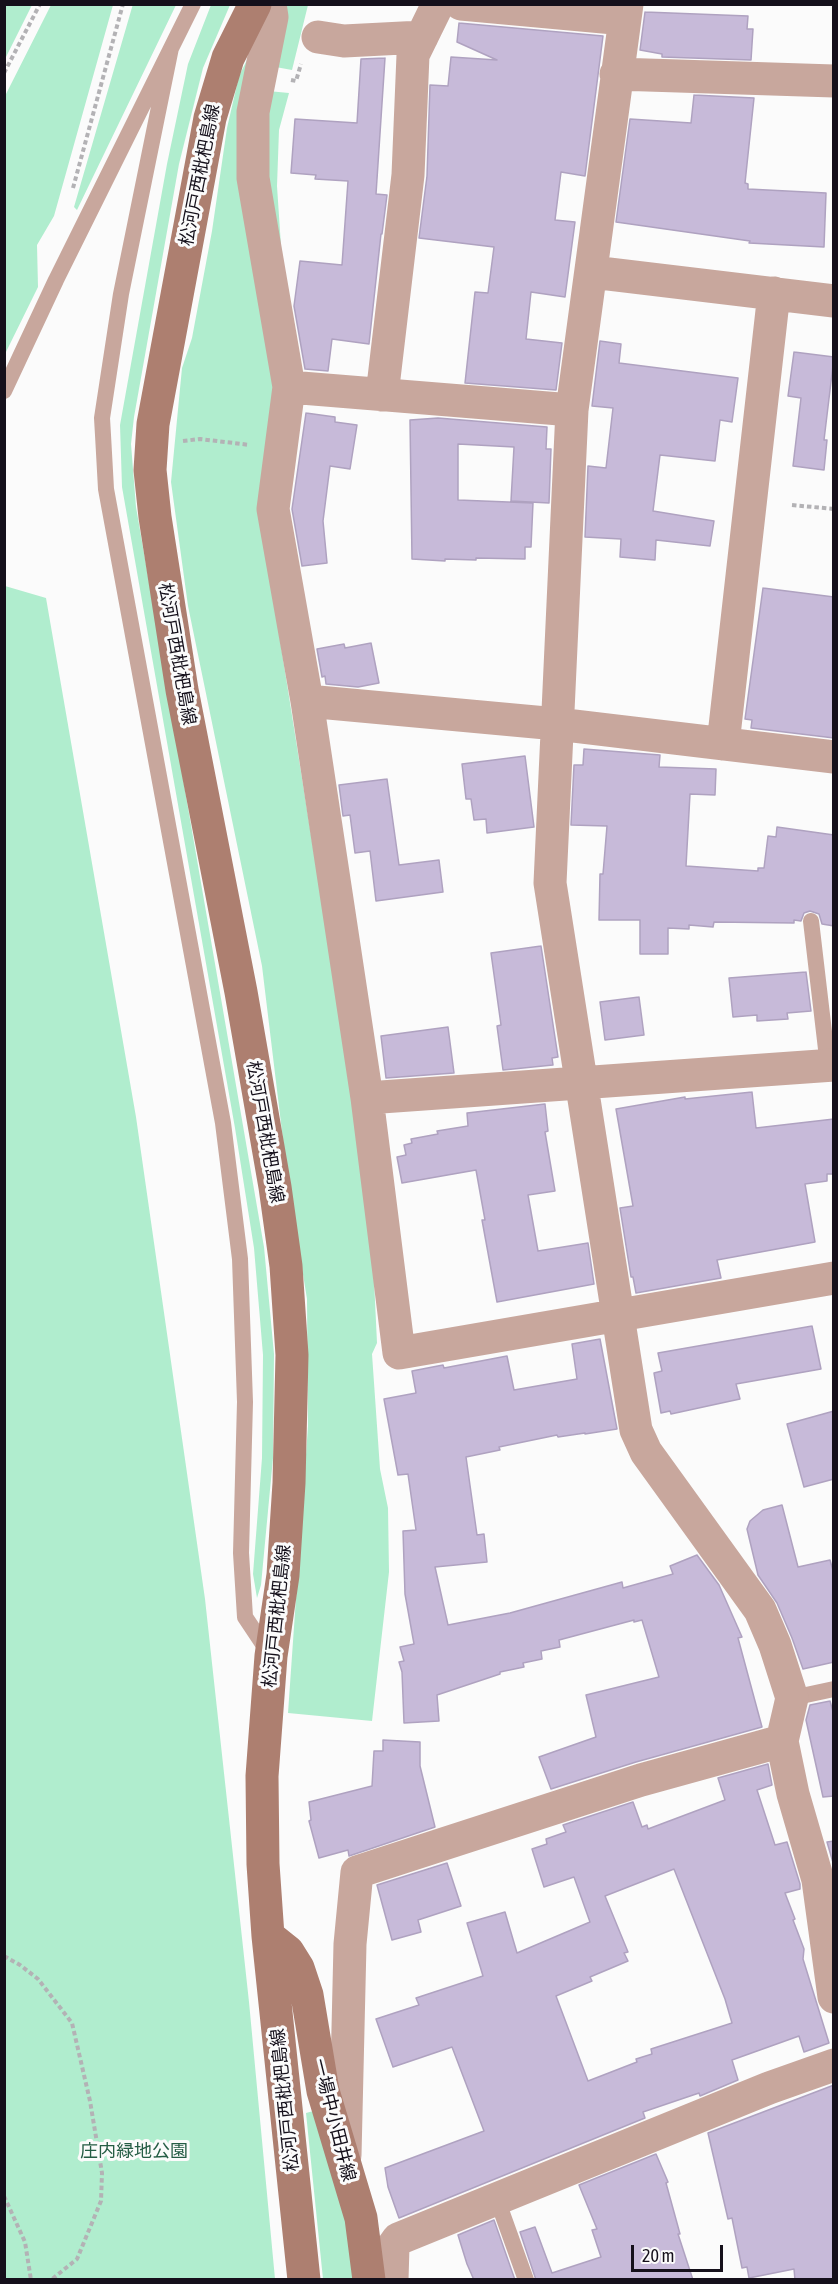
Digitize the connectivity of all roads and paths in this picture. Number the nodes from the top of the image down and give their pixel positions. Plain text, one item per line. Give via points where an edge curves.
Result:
1 (40, 4) edge
2 (123, 4) edge
3 (193, 4) edge
4 (255, 4) edge
5 (270, 4) edge
6 (438, 4) edge
7 (460, 4) edge
8 (626, 12) edge
9 (318, 36) dead end
10 (422, 37) junction
11 (171, 48) junction
12 (4, 74) edge
13 (616, 74) junction
14 (834, 81) edge
15 (72, 192) dead end
16 (591, 272) junction
17 (774, 293) junction
18 (834, 301) edge
19 (289, 387) junction
20 (4, 391) edge
21 (382, 395) junction
22 (572, 410) junction
23 (183, 441) dead end
24 (256, 445) dead end
25 (792, 505) dead end
26 (834, 509) edge
27 (307, 701) junction
28 (557, 724) junction
29 (723, 744) junction
30 (834, 757) edge
31 (811, 921) dead end
32 (831, 1066) edge
33 (581, 1083) junction
34 (367, 1098) junction
35 (834, 1278) edge
36 (618, 1316) junction
37 (271, 1656) junction
38 (834, 1689) edge
39 (792, 1698) junction
40 (782, 1741) junction
41 (268, 1936) junction
42 (4, 1956) edge
43 (833, 1989) edge
44 (834, 2065) edge
45 (344, 2164) junction
46 (4, 2196) edge
47 (497, 2199) junction
48 (31, 2280) edge
49 (51, 2280) edge
50 (304, 2280) edge
51 (369, 2280) edge
52 (392, 2280) edge
53 (526, 2280) edge

1 - 12 path
2 - 15 path
3 - 11 lane
4 - 37 main road, 松河戸西枇杷島線 via 228,58 210,118 153,424 150,470 182,690 241,992 285,1266 292,1355 289,1483
5 - 19 street via 272,17 253,112 253,178
6 - 10 street
7 - 8 street
8 - 13 street
9 - 10 street via 344,41
10 - 21 street via 413,55 408,175
11 - 20 lane
11 - 37 lane via 121,294 102,418 106,489 223,1123 240,1259 245,1402 241,1553 245,1617
13 - 14 street
13 - 16 street
16 - 17 street
16 - 22 street
17 - 18 street
17 - 29 street
19 - 21 street
19 - 27 street via 273,509
21 - 22 street
22 - 28 street
23 - 24 path
25 - 26 path
27 - 28 street
27 - 34 street
28 - 29 street
28 - 33 street via 550,883
29 - 30 street
31 - 32 lane
32 - 33 street
33 - 34 street
33 - 36 street
34 - 36 street via 399,1353
35 - 36 street
36 - 39 street via 636,1430 646,1452 760,1610 776,1645
37 - 41 main road, 松河戸西枇杷島線 via 262,1776
38 - 39 lane
39 - 40 street
40 - 43 street via 818,1880
40 - 45 street via 641,1780 357,1872 350,1944
41 - 45 main road, 一場中小田井線 via 288,1952 307,1995 323,2091
41 - 50 main road, 松河戸西枇杷島線
42 - 49 path via 38,1979 72,2023 102,2173 101,2201 77,2259
44 - 47 street
45 - 51 main road, 一場中小田井線 via 361,2218
46 - 48 path via 25,2242
47 - 52 street via 399,2239 393,2246
47 - 53 lane

